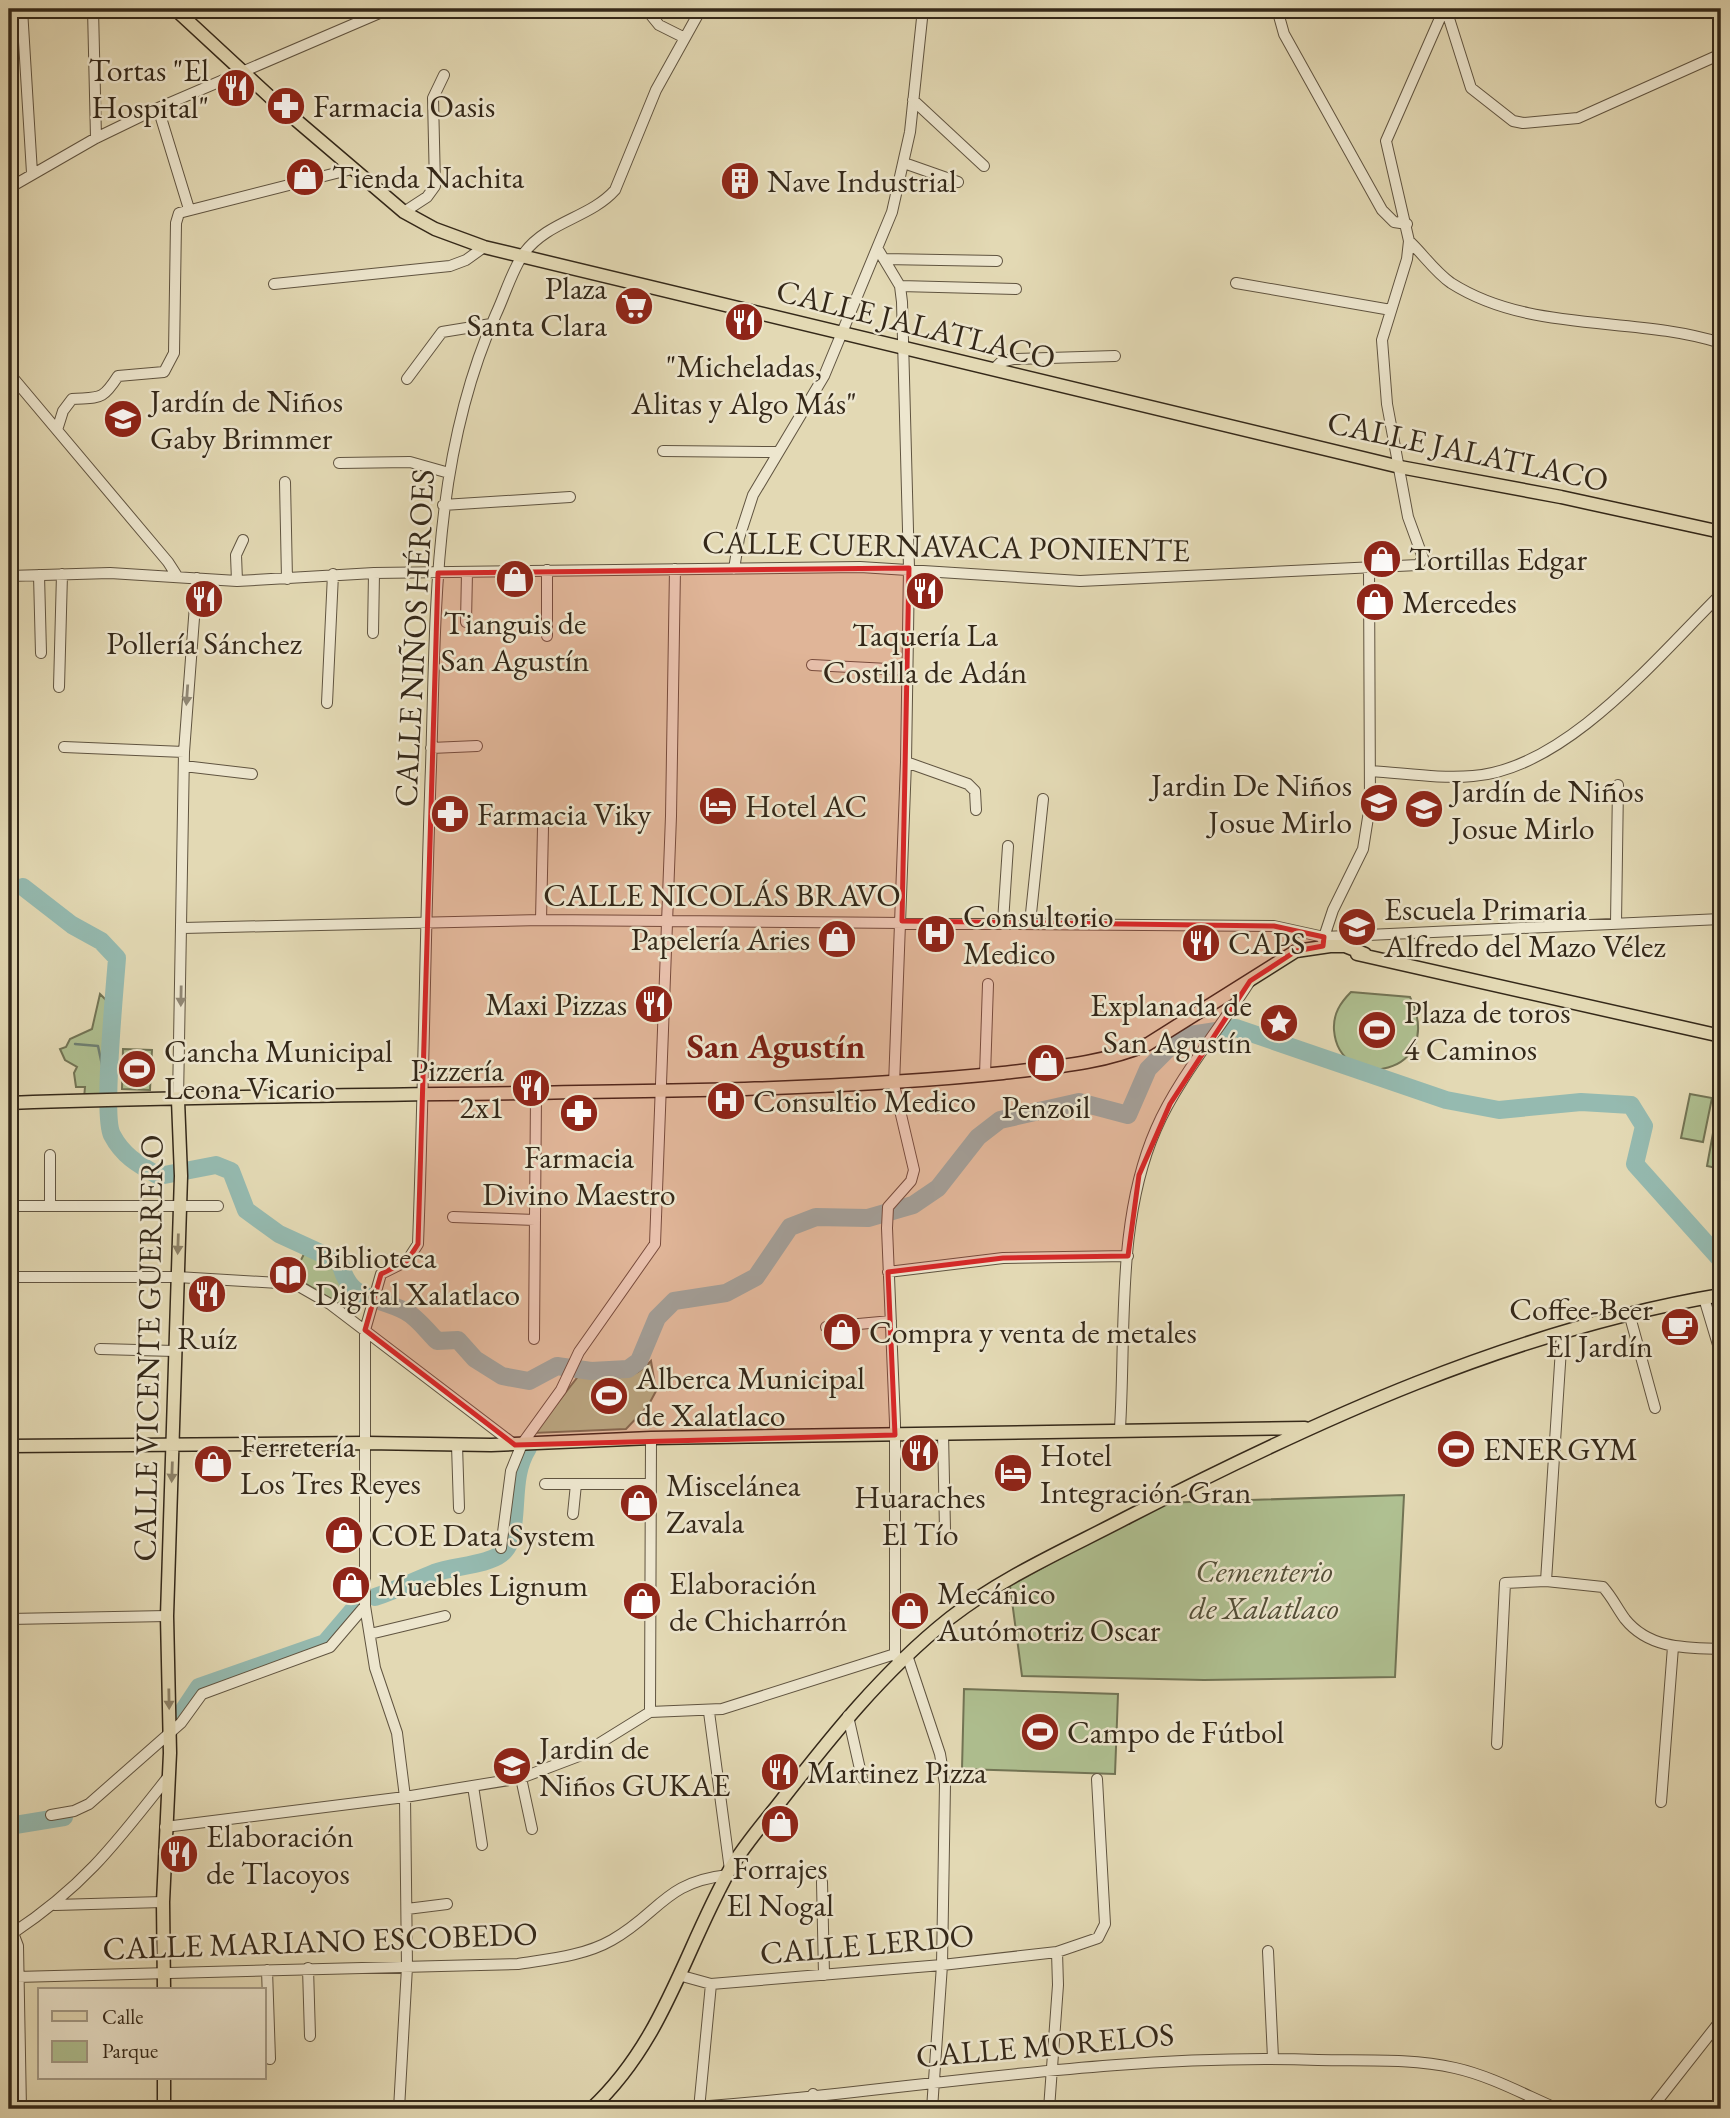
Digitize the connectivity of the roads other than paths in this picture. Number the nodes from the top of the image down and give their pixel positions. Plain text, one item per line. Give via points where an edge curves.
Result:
1 (22, 9) edge
2 (93, 9) edge
3 (176, 9) edge
4 (389, 9) edge
5 (646, 9) edge
6 (701, 9) edge
7 (923, 9) edge
8 (1277, 9) edge
9 (1445, 9) edge
10 (683, 37) junction
11 (1721, 54) edge
12 (244, 72) junction
13 (444, 75) dead end
14 (914, 100) junction
15 (158, 108) junction
16 (96, 138) junction
17 (904, 163) junction
18 (984, 166) dead end
19 (352, 169) junction
20 (32, 173) junction
21 (958, 182) dead end
22 (9, 188) edge
23 (189, 209) junction
24 (404, 212) junction
25 (1407, 224) junction
26 (1409, 241) junction
27 (484, 247) junction
28 (881, 255) junction
29 (522, 256) junction
30 (997, 261) dead end
31 (1236, 283) dead end
32 (274, 284) dead end
33 (900, 286) junction
34 (1016, 289) dead end
35 (1391, 310) junction
36 (491, 324) junction
37 (843, 331) junction
38 (1721, 343) edge
39 (904, 346) junction
40 (1115, 356) dead end
41 (994, 369) junction
42 (9, 373) edge
43 (407, 379) dead end
44 (57, 430) junction
45 (663, 452) dead end
46 (776, 452) junction
47 (339, 463) dead end
48 (1399, 467) junction
49 (449, 472) junction
50 (285, 482) dead end
51 (570, 498) dead end
52 (443, 505) junction
53 (1721, 532) edge
54 (243, 540) dead end
55 (909, 568) junction
56 (1369, 568) junction
57 (675, 569) junction
58 (734, 569) junction
59 (547, 570) junction
60 (438, 572) junction
61 (467, 572) junction
62 (374, 573) junction
63 (62, 574) junction
64 (40, 575) junction
65 (333, 575) junction
66 (9, 576) edge
67 (177, 576) junction
68 (197, 578) junction
69 (287, 579) junction
70 (237, 581) junction
71 (1721, 594) edge
72 (466, 622) dead end
73 (373, 634) dead end
74 (547, 636) dead end
75 (41, 653) dead end
76 (812, 665) dead end
77 (907, 670) junction
78 (59, 687) dead end
79 (327, 704) dead end
80 (477, 746) dead end
81 (64, 747) dead end
82 (431, 748) junction
83 (184, 752) junction
84 (906, 762) junction
85 (184, 766) junction
86 (1371, 771) junction
87 (252, 774) dead end
88 (1618, 785) dead end
89 (1043, 799) dead end
90 (976, 810) dead end
91 (543, 827) dead end
92 (1008, 846) dead end
93 (1721, 919) edge
94 (541, 920) junction
95 (902, 921) junction
96 (1003, 922) junction
97 (665, 923) junction
98 (1030, 923) junction
99 (1616, 923) junction
100 (426, 924) junction
101 (183, 928) junction
102 (1323, 941) junction
103 (1365, 954) junction
104 (1287, 959) junction
105 (1250, 981) junction
106 (988, 984) dead end
107 (1721, 1036) edge
108 (985, 1075) junction
109 (894, 1085) junction
110 (660, 1091) junction
111 (423, 1094) junction
112 (536, 1095) junction
113 (178, 1100) junction
114 (9, 1103) edge
115 (50, 1155) dead end
116 (9, 1206) edge
117 (50, 1206) junction
118 (180, 1206) junction
119 (218, 1206) dead end
120 (453, 1217) dead end
121 (535, 1220) junction
122 (1128, 1256) junction
123 (888, 1272) junction
124 (9, 1277) edge
125 (177, 1277) junction
126 (1721, 1295) edge
127 (1704, 1298) junction
128 (1629, 1313) junction
129 (891, 1321) junction
130 (826, 1326) dead end
131 (365, 1330) junction
132 (1562, 1333) junction
133 (534, 1339) dead end
134 (100, 1349) dead end
135 (1719, 1349) dead end
136 (175, 1351) junction
137 (1655, 1408) dead end
138 (1120, 1428) junction
139 (1309, 1428) junction
140 (943, 1433) junction
141 (895, 1435) junction
142 (651, 1438) junction
143 (366, 1443) junction
144 (173, 1445) junction
145 (457, 1445) junction
146 (519, 1445) junction
147 (9, 1446) edge
148 (545, 1484) dead end
149 (650, 1484) junction
150 (576, 1485) junction
151 (459, 1508) dead end
152 (573, 1514) dead end
153 (945, 1530) dead end
154 (501, 1548) dead end
155 (1546, 1581) junction
156 (365, 1606) junction
157 (167, 1616) junction
158 (445, 1616) dead end
159 (9, 1619) edge
160 (370, 1634) junction
161 (1673, 1647) junction
162 (1721, 1649) edge
163 (900, 1657) junction
164 (709, 1712) junction
165 (650, 1713) junction
166 (848, 1716) junction
167 (169, 1733) junction
168 (1497, 1744) dead end
169 (168, 1777) junction
170 (521, 1778) junction
171 (863, 1778) dead end
172 (1097, 1779) dead end
173 (473, 1786) junction
174 (405, 1797) junction
175 (1661, 1802) dead end
176 (51, 1815) dead end
177 (166, 1826) junction
178 (532, 1829) dead end
179 (482, 1844) dead end
180 (729, 1872) junction
181 (822, 1882) dead end
182 (163, 1902) junction
183 (447, 1904) dead end
184 (55, 1905) junction
185 (407, 1909) junction
186 (11, 1932) edge
187 (1268, 1951) dead end
188 (1057, 1952) junction
189 (942, 1965) junction
190 (407, 1967) junction
191 (308, 1968) junction
192 (267, 1970) junction
193 (164, 1975) junction
194 (824, 1975) junction
195 (682, 1976) junction
196 (16, 1977) junction
197 (711, 1984) junction
198 (164, 1988) edge
199 (1721, 2020) edge
200 (310, 2036) dead end
201 (1273, 2058) junction
202 (270, 2059) dead end
203 (1051, 2070) junction
204 (164, 2080) edge
205 (933, 2081) junction
206 (813, 2094) junction
207 (699, 2108) edge
208 (21, 2109) edge
209 (164, 2109) edge
210 (399, 2109) edge
211 (591, 2109) edge
212 (665, 2109) edge
213 (812, 2109) edge
214 (932, 2109) edge
215 (1049, 2109) edge
216 (1558, 2109) edge
217 (1651, 2109) edge

1 - 20 street
2 - 16 street
3 - 12 main road, CALLE JALATLACO
4 - 12 street
5 - 10 street via 659,25
6 - 10 street, CALLE NIÑOS HÉROES
7 - 14 street
8 - 25 street via 1289,43 1382,210 1394,222
9 - 11 street via 1471,88 1513,121 1523,123 1578,117
9 - 25 street via 1385,141
10 - 29 street, CALLE NIÑOS HÉROES via 615,190 538,236
12 - 15 street
12 - 19 main road, CALLE JALATLACO
13 - 24 street via 433,98 435,187
14 - 17 street
14 - 18 street
15 - 16 street
15 - 23 street
16 - 20 street
17 - 21 street
17 - 28 street
19 - 23 street
19 - 24 main road, CALLE JALATLACO
20 - 22 street
23 - 44 street via 179,213 176,223 174,352 170,363 155,375 121,375 101,398 72,399
24 - 27 main road, CALLE JALATLACO
25 - 26 street
26 - 35 street
26 - 38 street via 1453,284 1514,312 1670,329
27 - 29 main road, CALLE JALATLACO
27 - 32 street via 450,266
28 - 30 street
28 - 33 street
28 - 37 street
29 - 36 street, CALLE NIÑOS HÉROES
29 - 37 main road, CALLE JALATLACO
31 - 35 street
33 - 34 street
33 - 39 street
35 - 48 street via 1382,340 1387,404
36 - 43 street via 442,332
36 - 49 street, CALLE NIÑOS HÉROES via 463,401
37 - 39 main road, CALLE JALATLACO
37 - 46 street via 824,376
39 - 41 main road, CALLE JALATLACO
39 - 55 street
40 - 41 street via 1014,359
41 - 48 main road, CALLE JALATLACO
42 - 44 street
44 - 67 street
45 - 46 street
46 - 58 street via 750,504
47 - 49 street via 410,463
48 - 53 main road, CALLE JALATLACO
48 - 56 street, CALLE CUERNAVACA PONIENTE via 1422,561
49 - 52 street, CALLE NIÑOS HÉROES
50 - 69 street
51 - 52 street
52 - 60 street, CALLE NIÑOS HÉROES
54 - 70 street via 236,555
55 - 56 street, CALLE CUERNAVACA PONIENTE via 1080,581
55 - 58 street, CALLE CUERNAVACA PONIENTE
55 - 77 street
56 - 86 street
57 - 58 street, CALLE CUERNAVACA PONIENTE
57 - 59 street, CALLE CUERNAVACA PONIENTE
57 - 97 street
59 - 61 street, CALLE CUERNAVACA PONIENTE
59 - 74 street
60 - 61 street, CALLE CUERNAVACA PONIENTE
60 - 62 street, CALLE CUERNAVACA PONIENTE
60 - 82 street, CALLE NIÑOS HÉROES
61 - 72 street
62 - 65 street, CALLE CUERNAVACA PONIENTE
62 - 73 street
63 - 64 street, CALLE CUERNAVACA PONIENTE
63 - 67 street, CALLE CUERNAVACA PONIENTE
63 - 78 street
64 - 66 street, CALLE CUERNAVACA PONIENTE
64 - 75 street
65 - 69 street, CALLE CUERNAVACA PONIENTE
65 - 79 street
67 - 68 street, CALLE CUERNAVACA PONIENTE
68 - 70 street, CALLE CUERNAVACA PONIENTE
68 -> 83 street, CALLE VICENTE GUERRERO
69 - 70 street, CALLE CUERNAVACA PONIENTE
71 - 86 street via 1589,722 1531,762 1472,776
76 - 77 street
77 - 84 street
80 - 82 street
81 - 83 street
82 - 100 street, CALLE NIÑOS HÉROES
83 - 85 street, CALLE VICENTE GUERRERO
84 - 90 street via 968,783 975,791
84 - 95 street
85 - 87 street
85 - 101 street, CALLE VICENTE GUERRERO
86 - 102 street via 1363,849
88 - 99 street
89 - 98 street
91 - 94 street
92 - 96 street
93 - 99 street, CALLE NICOLÁS BRAVO
94 - 97 street, CALLE NICOLÁS BRAVO
94 - 100 street, CALLE NICOLÁS BRAVO
95 - 96 street, CALLE NICOLÁS BRAVO
95 - 97 street, CALLE NICOLÁS BRAVO
95 - 109 street
96 - 98 street, CALLE NICOLÁS BRAVO
97 - 110 street
98 - 102 street, CALLE NICOLÁS BRAVO via 1274,926
99 - 102 street, CALLE NICOLÁS BRAVO
100 - 101 street, CALLE NICOLÁS BRAVO
100 - 111 street, CALLE NIÑOS HÉROES
101 -> 113 street, CALLE VICENTE GUERRERO
102 - 103 main road
102 - 104 main road
103 - 104 main road via 1324,953
103 - 107 main road
104 - 105 main road
105 - 108 main road via 1124,1054 1095,1062
105 - 122 street via 1170,1104 1149,1145 1139,1175
106 - 108 street
108 - 109 main road
109 - 110 main road
109 - 123 street via 914,1176 888,1207
110 - 112 main road
110 - 146 street via 655,1244
111 - 112 main road
111 - 113 main road
111 - 131 street, CALLE NIÑOS HÉROES via 417,1249 407,1261 382,1274
112 - 121 street
113 - 114 main road
113 - 118 main road, CALLE VICENTE GUERRERO
115 - 117 street
116 - 117 street
117 - 118 street
118 - 119 street
118 -> 125 main road, CALLE VICENTE GUERRERO
120 - 121 street
121 - 133 street
122 - 123 street via 1012,1257
122 - 138 street
123 - 129 street
124 - 125 street
125 - 131 street via 295,1284
125 - 136 main road, CALLE VICENTE GUERRERO
126 - 127 main road
127 - 128 main road
127 - 135 street
128 - 132 main road
128 - 137 street
129 - 130 street
129 - 141 street
131 - 143 street
131 - 146 street
132 - 139 main road via 1471,1363
132 - 155 street
134 - 136 street
136 - 144 main road, CALLE VICENTE GUERRERO
138 - 139 main road
138 - 140 main road
139 - 163 main road via 1027,1568 976,1599
140 - 141 main road
140 - 153 street
141 - 142 main road
141 - 163 street
142 - 146 main road
142 - 149 street
143 - 144 main road
143 - 145 main road
143 - 156 street
144 - 147 main road
144 -> 157 main road, CALLE VICENTE GUERRERO
145 - 146 main road
145 - 151 street
146 - 154 street
148 - 150 street
149 - 150 street
149 - 165 street
150 - 152 street
155 - 161 street via 1603,1587 1636,1631
155 - 168 street via 1505,1583
156 - 160 street
156 - 167 street via 330,1647 209,1690
157 - 159 street
157 -> 167 main road, CALLE VICENTE GUERRERO
158 - 160 street
160 - 174 street via 375,1668 397,1733
161 - 162 street
161 - 175 street
163 - 164 street
163 - 166 main road
163 - 189 street via 944,1768
164 - 165 street
164 - 180 street
165 - 170 street via 579,1756
166 - 171 street
166 - 180 main road
167 - 169 main road, CALLE VICENTE GUERRERO
167 - 176 street via 89,1804
169 - 177 main road, CALLE VICENTE GUERRERO
169 - 184 street via 102,1861
170 - 173 street
170 - 178 street
172 - 188 street, CALLE LERDO via 1104,1930 1098,1938
173 - 174 street
173 - 179 street
174 - 177 street
174 - 185 street
177 - 182 main road, CALLE VICENTE GUERRERO
180 - 190 street, CALLE MARIANO ESCOBEDO via 689,1882 625,1932 582,1951 518,1964
180 - 195 main road
181 - 194 street
182 - 184 street
182 - 193 main road, CALLE VICENTE GUERRERO
183 - 185 street
184 - 186 street
185 - 190 street
186 - 196 street via 18,1946
187 - 201 street
188 - 189 street, CALLE LERDO
188 - 203 street
189 - 194 street, CALLE LERDO
189 - 205 street
190 - 191 street, CALLE MARIANO ESCOBEDO
190 - 210 street
191 - 192 street, CALLE MARIANO ESCOBEDO
191 - 200 street
192 - 193 street, CALLE MARIANO ESCOBEDO
192 - 202 street
193 - 196 street, CALLE MARIANO ESCOBEDO
193 - 198 main road, CALLE VICENTE GUERRERO
194 - 197 street, CALLE LERDO
195 - 197 street, CALLE LERDO
195 - 211 main road via 636,2059
196 - 208 street
197 - 207 street
199 - 217 street
201 - 203 street, CALLE MORELOS via 1189,2059
201 - 216 street, CALLE MORELOS via 1430,2064 1471,2072
203 - 205 street, CALLE MORELOS
203 - 215 street
204 - 209 main road
205 - 206 street, CALLE MORELOS
205 - 214 street
206 - 207 street, CALLE MORELOS
206 - 213 street
207 - 212 street, CALLE MORELOS

